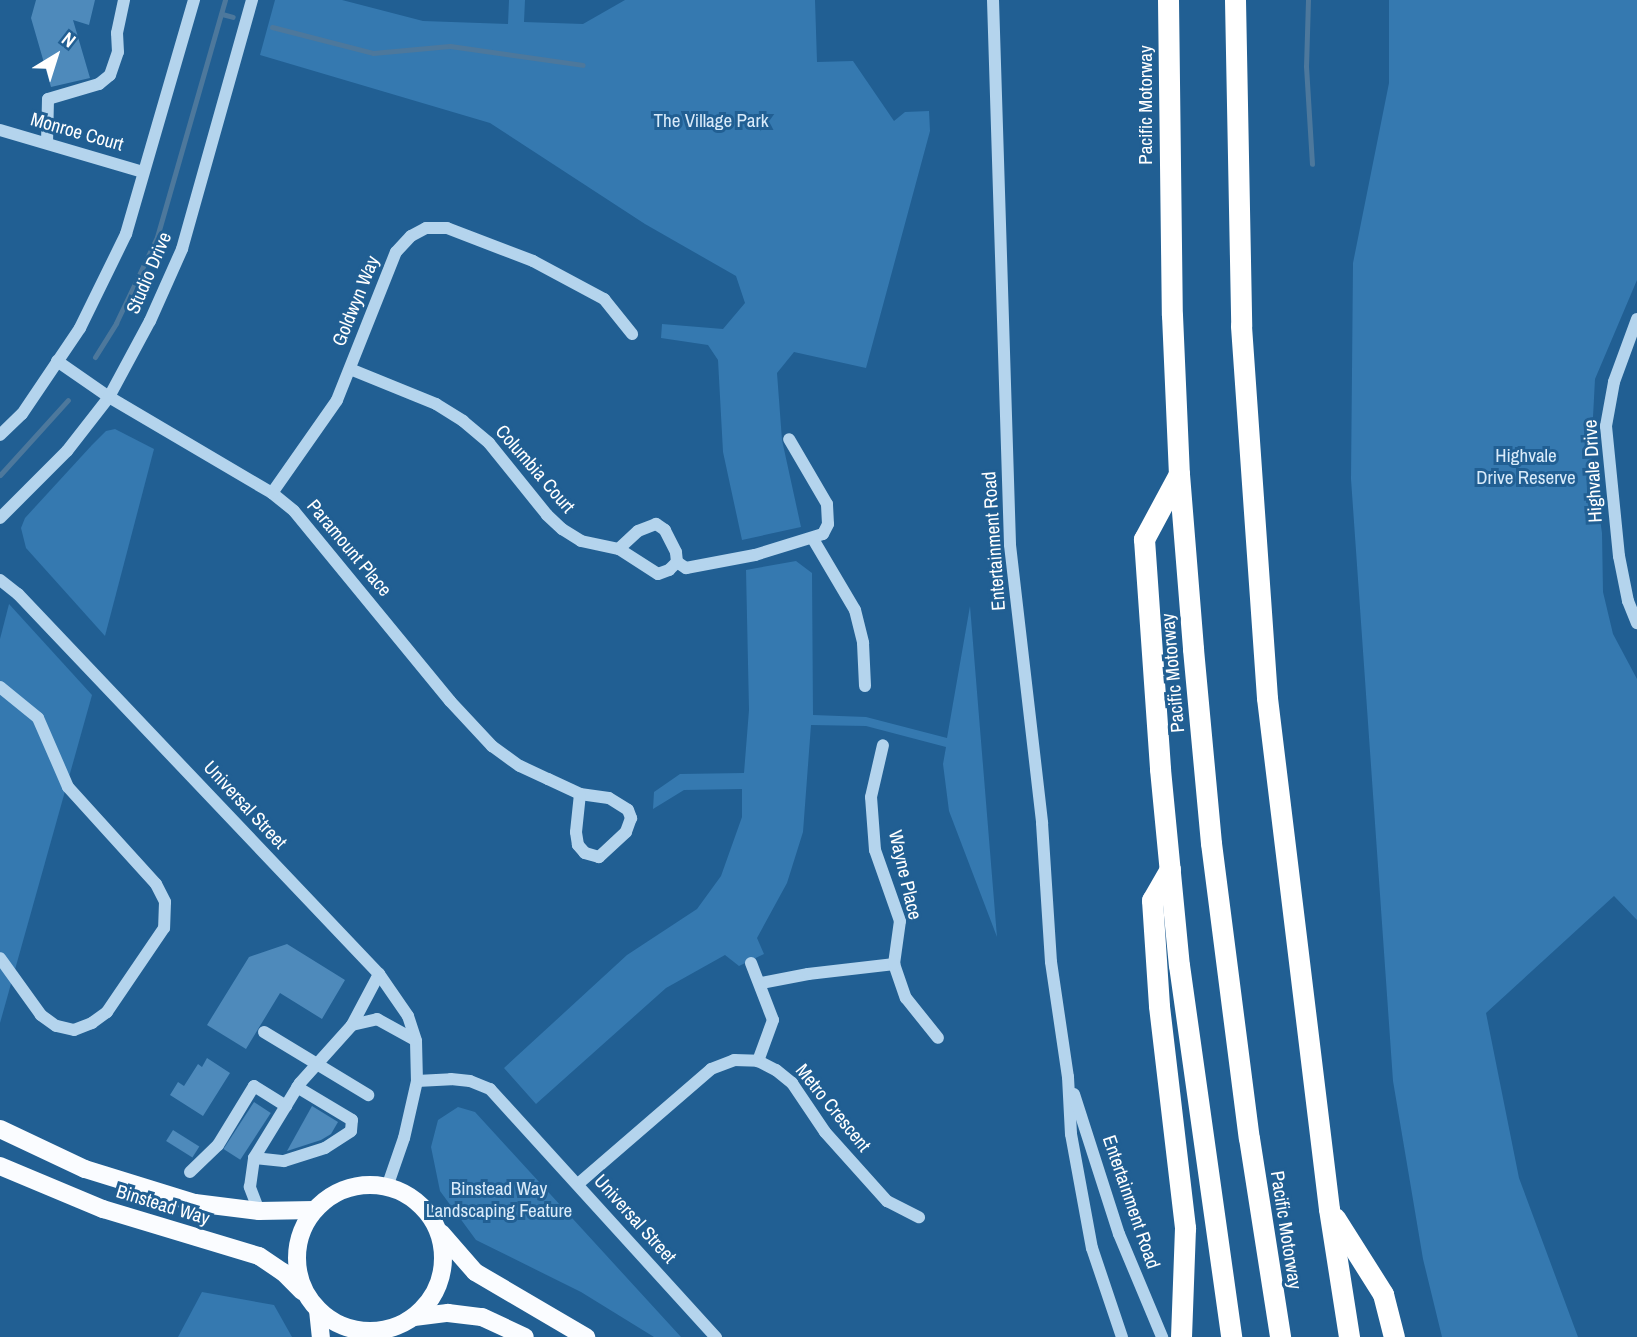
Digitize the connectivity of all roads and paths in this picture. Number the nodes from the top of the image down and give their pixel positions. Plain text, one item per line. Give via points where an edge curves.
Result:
1 (124, 0) edge
2 (194, 0) edge
3 (993, 0) edge
4 (1168, 0) edge
5 (1235, 0) edge
6 (251, 5) edge
7 (0, 130) edge
8 (47, 144) junction
9 (143, 172) junction
10 (1637, 319) edge
11 (632, 334) dead end
12 (57, 361) junction
13 (350, 369) junction
14 (109, 397) junction
15 (0, 435) edge
16 (789, 439) dead end
17 (1179, 474) junction
18 (272, 493) junction
19 (0, 518) edge
20 (813, 539) junction
21 (619, 549) junction
22 (677, 562) junction
23 (0, 580) edge
24 (1637, 623) edge
25 (865, 686) dead end
26 (0, 687) edge
27 (883, 745) dead end
28 (580, 794) junction
29 (1170, 869) junction
30 (0, 958) edge
31 (751, 963) dead end
32 (894, 964) junction
33 (379, 974) junction
34 (761, 983) junction
35 (352, 1025) junction
36 (264, 1032) dead end
37 (938, 1038) dead end
38 (416, 1041) junction
39 (758, 1061) junction
40 (318, 1064) junction
41 (1068, 1077) junction
42 (417, 1082) junction
43 (297, 1087) junction
44 (368, 1095) dead end
45 (286, 1106) junction
46 (0, 1129) edge
47 (254, 1158) junction
48 (0, 1166) edge
49 (190, 1172) dead end
50 (578, 1184) junction
51 (387, 1187) junction
52 (1329, 1209) junction
53 (314, 1210) junction
54 (259, 1212) junction
55 (919, 1217) dead end
56 (437, 1228) junction
57 (312, 1303) junction
58 (414, 1317) junction
59 (386, 1333) edge
60 (1181, 1333) edge
61 (321, 1337) edge
62 (525, 1337) edge
63 (586, 1337) edge
64 (716, 1337) edge
65 (1122, 1337) edge
66 (1162, 1337) edge
67 (1231, 1337) edge
68 (1280, 1337) edge
69 (1349, 1337) edge
70 (1394, 1337) edge

1 - 8 street via 118,52 110,75 99,84 48,99
2 - 9 street, Studio Drive
3 - 41 street, Entertainment Road via 1010,545 1042,823 1051,962
4 - 17 highway, Pacific Motorway
5 - 52 highway via 1241,326 1252,513 1268,711
6 - 14 street, Studio Drive via 182,249
7 - 8 street, Monroe Court
8 - 9 street, Monroe Court
9 - 12 street, Studio Drive via 126,234 106,279
10 - 24 street, Highvale Drive via 1614,382 1606,426 1619,556
11 - 13 street, Goldwyn Way via 604,299 533,261 447,228 426,228 396,252
12 - 14 street, Paramount Place
12 - 15 street, Studio Drive via 22,414
13 - 18 street, Goldwyn Way via 337,400
13 - 21 street, Columbia Court via 436,404 463,421 489,443 562,529 581,541
14 - 18 street, Paramount Place
14 - 19 street, Studio Drive via 67,451
16 - 20 street via 827,504 828,524 823,534
17 - 29 highway via 1144,539
17 - 68 highway, Pacific Motorway via 1212,843 1249,1138
18 - 28 street, Paramount Place via 294,511 472,727 520,766
20 - 22 street, Columbia Court via 686,568
20 - 25 street via 855,610 863,643
21 - 22 street, Columbia Court via 658,574
21 - 22 street via 638,531 656,524 665,530
23 - 33 street, Universal Street
26 - 30 street via 38,718 68,787 156,884 164,902 164,928 107,1012 74,1030 56,1026 41,1014
27 - 32 street, Wayne Place via 871,797 875,850 900,921
28 - 28 street, Paramount Place via 620,803 631,818 626,832 599,857 584,853 578,845
29 - 60 highway via 1152,900 1159,1006 1185,1228
29 - 67 highway
31 - 34 street
32 - 34 street
32 - 37 street via 906,999
33 - 35 street
33 - 38 street, Universal Street via 408,1016
34 - 39 street via 773,1020
35 - 38 street via 377,1019
35 - 40 street
36 - 40 street
38 - 42 street, Universal Street
39 - 50 street via 734,1060 711,1069
39 - 55 street, Metro Crescent via 792,1083 825,1132 887,1200
40 - 43 street
40 - 44 street
41 - 65 street, Entertainment Road via 1071,1134 1084,1211
41 - 66 street, Entertainment Road via 1123,1244
42 - 50 street, Universal Street via 451,1079 490,1089
42 - 51 street, Universal Street
43 - 45 street
43 - 47 street via 352,1120 351,1131 325,1148 284,1161
45 - 47 street
45 - 49 street via 254,1086 218,1145
46 - 54 main road, Binstead Way via 85,1169 161,1194
47 - 54 street via 250,1187
48 - 57 main road, Binstead Way via 103,1209 259,1256 283,1272
50 - 64 street, Universal Street
51 - 53 main road via 347,1188
51 - 56 main road via 416,1202
52 - 69 highway
52 - 70 highway via 1383,1294
53 - 54 main road, Binstead Way
53 - 57 main road via 302,1230 297,1252 298,1275
56 - 58 main road via 443,1252 441,1277 431,1300
56 - 63 main road via 475,1272
57 - 59 main road via 351,1329
57 - 61 main road
58 - 59 main road
58 - 62 main road via 448,1313 482,1317

